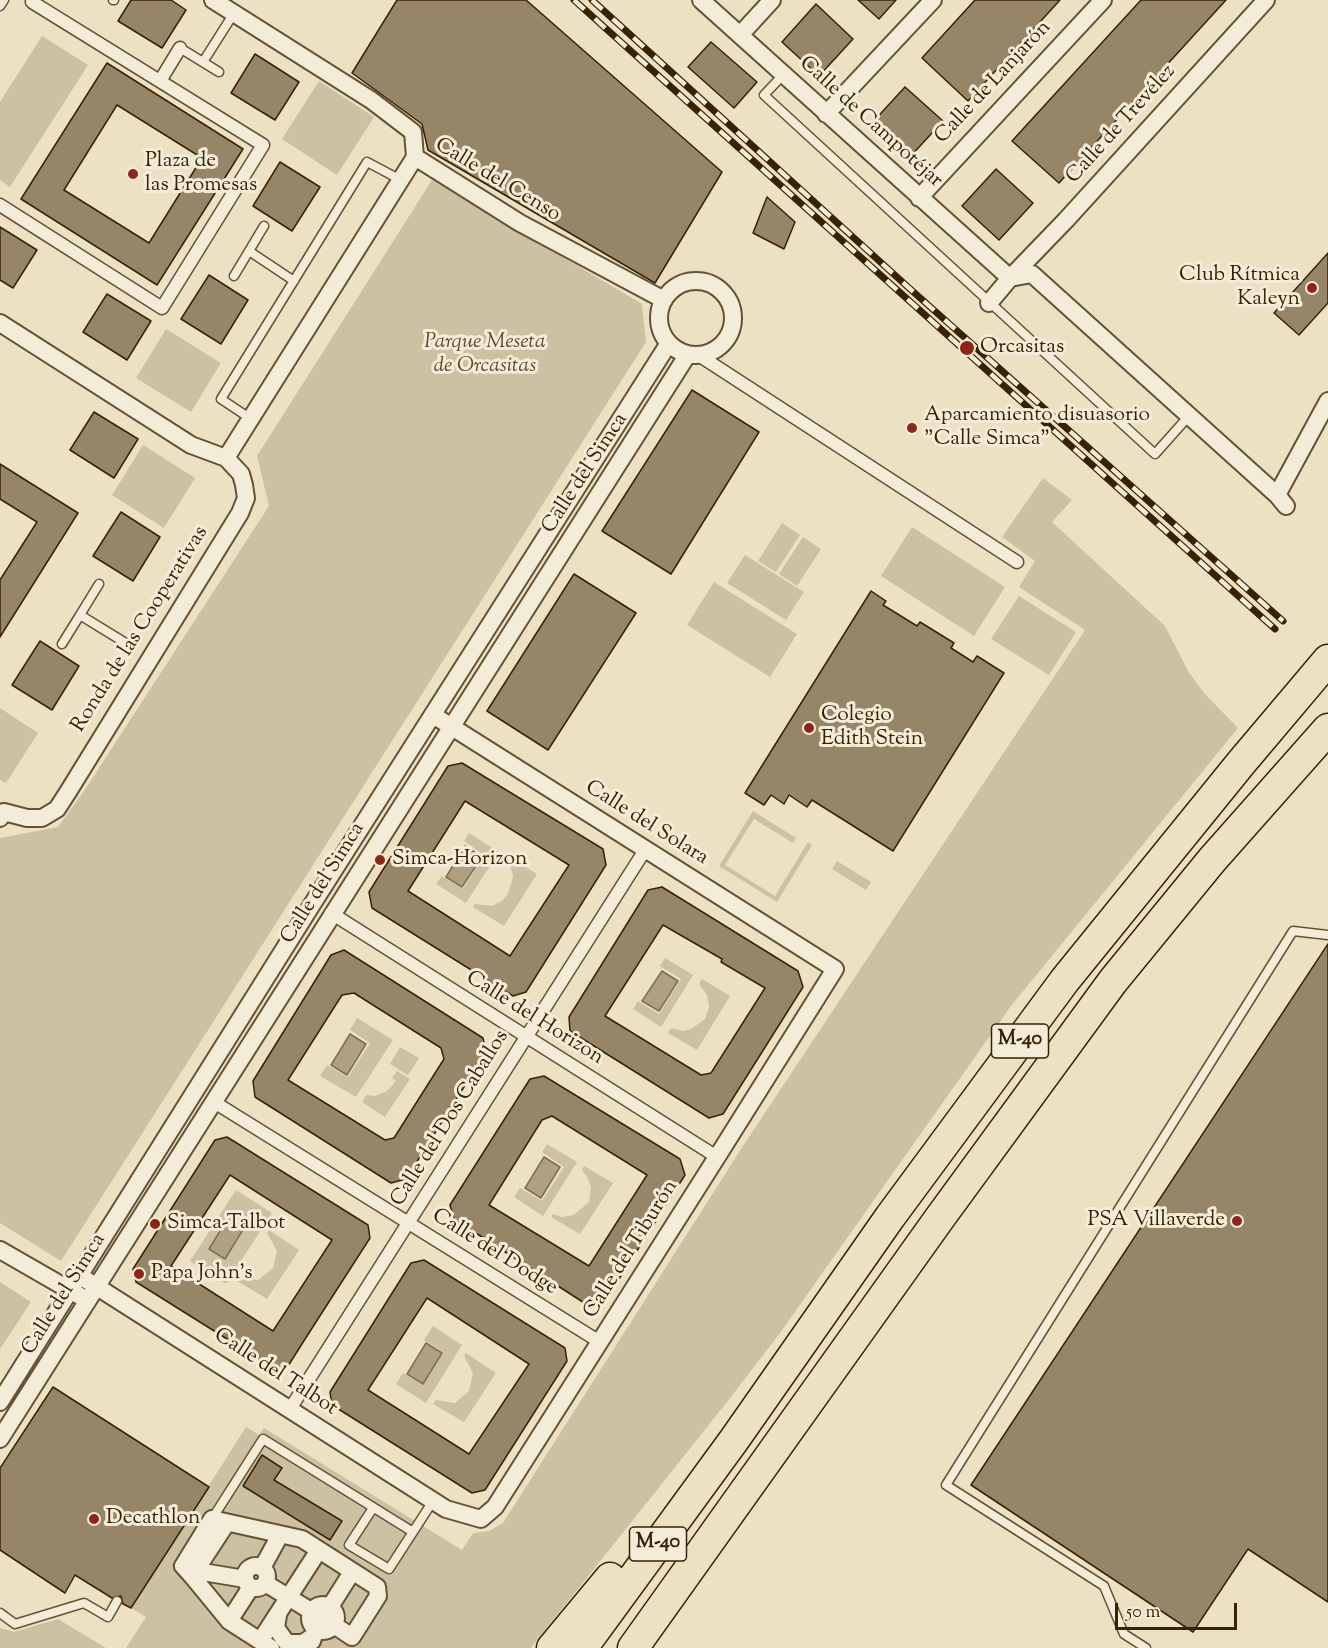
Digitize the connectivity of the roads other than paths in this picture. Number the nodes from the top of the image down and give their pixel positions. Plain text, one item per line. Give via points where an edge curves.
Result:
1 (4, 0) edge
2 (213, 0) edge
3 (701, 0) edge
4 (772, 0) edge
5 (933, 0) edge
6 (1103, 0) edge
7 (1266, 0) edge
8 (32, 2) dead end
9 (0, 6) edge
10 (234, 13) junction
11 (740, 35) junction
12 (180, 48) joint
13 (203, 62) junction
14 (219, 72) dead end
15 (783, 75) junction
16 (160, 81) junction
17 (826, 114) junction
18 (415, 157) junction
19 (401, 180) junction
20 (919, 198) junction
21 (0, 205) edge
22 (264, 226) dead end
23 (249, 251) junction
24 (234, 276) dead end
25 (1010, 278) junction
26 (294, 281) junction
27 (664, 300) junction
28 (989, 303) junction
29 (0, 323) edge
30 (669, 343) junction
31 (693, 354) junction
32 (1328, 401) edge
33 (1188, 417) junction
34 (250, 419) junction
35 (226, 458) junction
36 (1017, 562) dead end
37 (99, 584) dead end
38 (80, 615) junction
39 (124, 642) dead end
40 (62, 644) dead end
41 (1328, 660) edge
42 (433, 715) junction
43 (451, 726) junction
44 (1328, 729) edge
45 (1, 813) edge
46 (645, 850) junction
47 (331, 914) junction
48 (1328, 935) edge
49 (835, 969) joint
50 (525, 1037) junction
51 (214, 1102) junction
52 (717, 1157) junction
53 (408, 1223) junction
54 (0, 1250) edge
55 (75, 1283) junction
56 (93, 1294) junction
57 (600, 1342) junction
58 (0, 1402) edge
59 (290, 1409) junction
60 (0, 1439) edge
61 (734, 1440) junction
62 (439, 1505) junction
63 (373, 1508) junction
64 (219, 1522) junction
65 (413, 1532) junction
66 (280, 1535) junction
67 (319, 1550) junction
68 (698, 1558) junction
69 (352, 1572) junction
70 (192, 1576) junction
71 (256, 1580) junction
72 (289, 1597) junction
73 (117, 1601) dead end
74 (238, 1606) junction
75 (330, 1606) junction
76 (311, 1611) junction
77 (0, 1613) edge
78 (278, 1615) junction
79 (229, 1621) junction
80 (334, 1625) junction
81 (310, 1638) edge
82 (267, 1641) edge
83 (349, 1642) edge
84 (285, 1648) edge
85 (552, 1648) edge
86 (582, 1648) edge
87 (633, 1648) edge
88 (648, 1648) edge
89 (1146, 1648) edge

1 - 9 lane
2 - 10 street, Calle del Censo
3 - 11 street, Calle de Campotéjar
4 - 11 street
5 - 17 street
6 - 20 street, Calle de Lanjarón
7 - 25 street, Calle de Trevélez
8 - 16 street
10 - 13 lane
10 - 18 street, Calle del Censo via 372,100 413,132
11 - 15 street, Calle de Campotéjar
12 - 13 lane
12 - 16 street
13 - 14 lane
15 - 17 street, Calle de Campotéjar
15 - 28 lane via 764,96
16 - 21 street via 263,145 162,308
17 - 20 street, Calle de Campotéjar
18 - 19 street
18 - 27 street, Calle del Censo via 520,223
19 - 26 lane via 367,162
19 - 34 street
20 - 25 street, Calle de Campotéjar
22 - 23 lane
23 - 24 lane
23 - 26 lane
25 - 28 street
25 - 33 street via 1032,274
26 - 34 lane via 221,399
27 - 30 street via 659,315 661,330
27 - 31 street via 672,289 696,280 720,289 729,301 733,316 725,340 708,352
28 - 33 lane via 1155,454
29 - 35 street via 191,445
30 - 31 street
30 - 42 street, Calle del Simca
31 - 36 street
31 - 43 street, Calle del Simca
32 - 33 street via 1281,500
34 - 35 street
35 - 45 street, Ronda de las Cooperativas via 241,474 244,485 246,498 240,513 68,792 57,809 42,818
37 - 38 lane
38 - 39 lane
38 - 40 lane
41 - 61 highway, M-40 via 1065,981 890,1217
42 - 43 street, Calle del Solara
42 - 55 street, Calle del Simca
43 - 46 street, Calle del Solara
43 - 47 street, Calle del Simca
44 - 68 highway, M-40 via 1212,860 1113,981
46 - 49 street, Calle del Solara
46 - 50 street, Calle del Dos Caballos
47 - 50 street, Calle del Horizon
47 - 51 street, Calle del Simca
48 - 89 lane via 1293,931 946,1485 1104,1586 1125,1634
49 - 52 street, Calle del Tiburón
50 - 52 street, Calle del Horizon
50 - 53 street, Calle del Dos Caballos
51 - 53 street, Calle del Dodge
51 - 56 street, Calle del Simca
52 - 57 street, Calle del Tiburón
53 - 57 street, Calle del Dodge
53 - 59 street, Calle del Dos Caballos
54 - 55 street, Calle del Talbot
55 - 56 street, Calle del Talbot
55 - 58 street, Calle del Simca
56 - 59 street, Calle del Talbot
56 - 60 street, Calle del Simca
57 - 62 street, Calle del Tiburón via 495,1507 481,1519
59 - 62 street, Calle del Talbot
61 - 85 highway via 678,1493
61 - 86 highway, M-40
62 - 65 lane
63 - 64 lane via 263,1439
63 - 65 lane
63 - 65 lane via 349,1545 389,1569
64 - 66 street
64 - 70 street via 183,1566
66 - 67 street via 302,1539
66 - 71 street
67 - 69 street
67 - 72 street
68 - 87 highway, M-40
68 - 88 highway
69 - 75 street
69 - 83 street via 379,1591
70 - 71 street via 203,1572
70 - 79 street
71 - 72 street
71 - 74 street
72 - 76 street
72 - 78 street
73 - 77 lane via 108,1617 84,1603 15,1624
74 - 79 street
74 - 82 street via 238,1618
75 - 76 street via 318,1605
75 - 80 street via 336,1615
75 - 81 street
76 - 81 street
78 - 81 street via 276,1628 286,1643 303,1643
78 - 82 street
79 - 82 street
80 - 81 street
80 - 83 street
82 - 84 street

